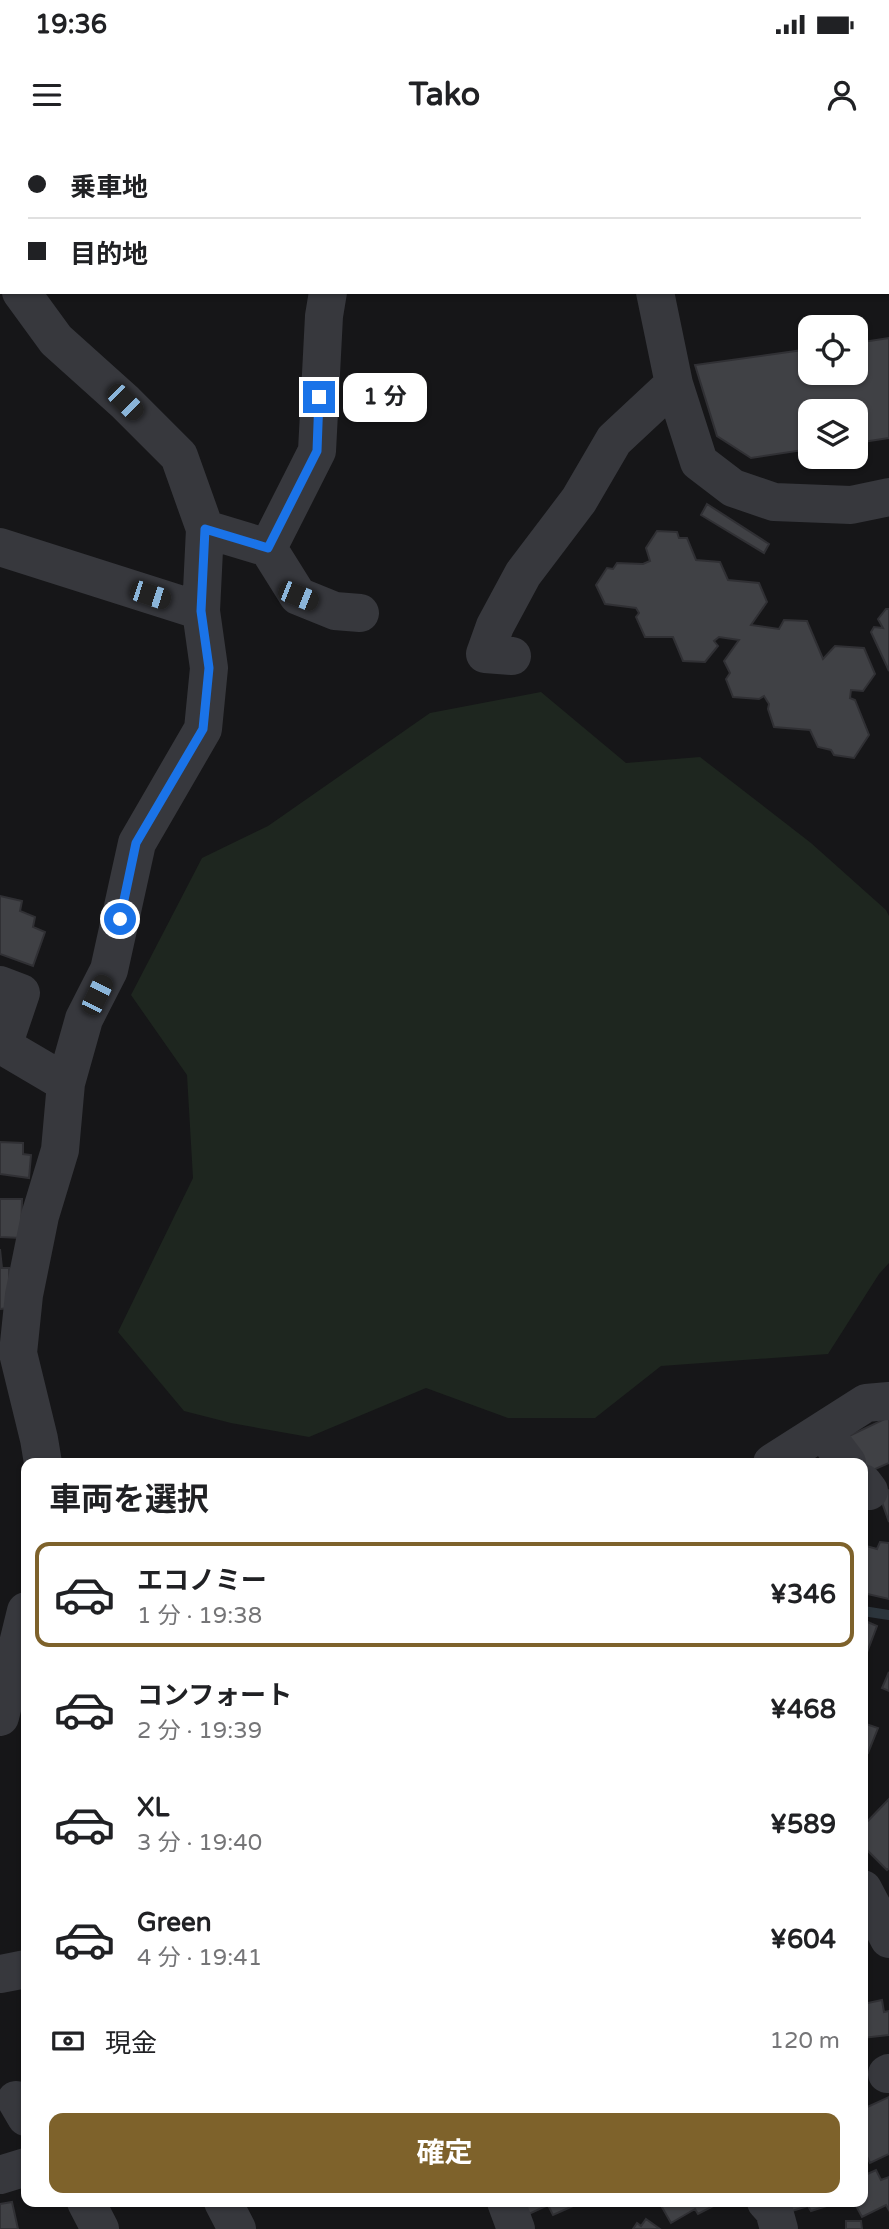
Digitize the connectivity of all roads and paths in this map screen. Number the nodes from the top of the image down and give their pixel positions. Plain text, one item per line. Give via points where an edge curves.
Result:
1 (23, 294) edge
2 (328, 294) edge
3 (655, 294) edge
4 (674, 384) junction
5 (889, 497) edge
6 (205, 529) junction
7 (0, 547) edge
8 (268, 548) junction
9 (201, 611) junction
10 (360, 613) dead end
11 (512, 656) dead end
12 (0, 985) edge
13 (66, 1083) junction
14 (881, 1394) edge
15 (822, 1431) junction
16 (42, 1458) edge
17 (780, 1458) edge
18 (843, 1458) edge
19 (21, 1631) edge
20 (14, 1658) edge
21 (0, 1717) edge
22 (868, 1899) edge
23 (889, 1939) edge
24 (21, 1970) edge
25 (0, 1974) edge
26 (21, 2169) edge
27 (0, 2175) edge
28 (89, 2207) edge
29 (226, 2207) edge
30 (508, 2207) edge
31 (770, 2207) edge
32 (100, 2229) edge
33 (237, 2229) edge
34 (516, 2229) edge
35 (779, 2229) edge

1 - 6 street via 56,340 179,456
2 - 8 street via 317,451
3 - 4 street
4 - 5 street via 699,462 733,488 774,502 851,505
4 - 11 street via 614,440 579,500 523,574 485,654
6 - 8 street
6 - 9 street
7 - 9 street
8 - 10 street via 298,596 335,611
9 - 13 street via 209,668 203,729 136,843 109,970 85,1019
12 - 13 street via 21,993 3,1046
13 - 16 street via 60,1150 24,1295 18,1353
14 - 15 street
15 - 17 street
15 - 18 street
19 - 20 street
20 - 21 street
22 - 23 street
24 - 25 street
26 - 27 street
28 - 32 street
29 - 33 street
30 - 34 street
31 - 35 street

